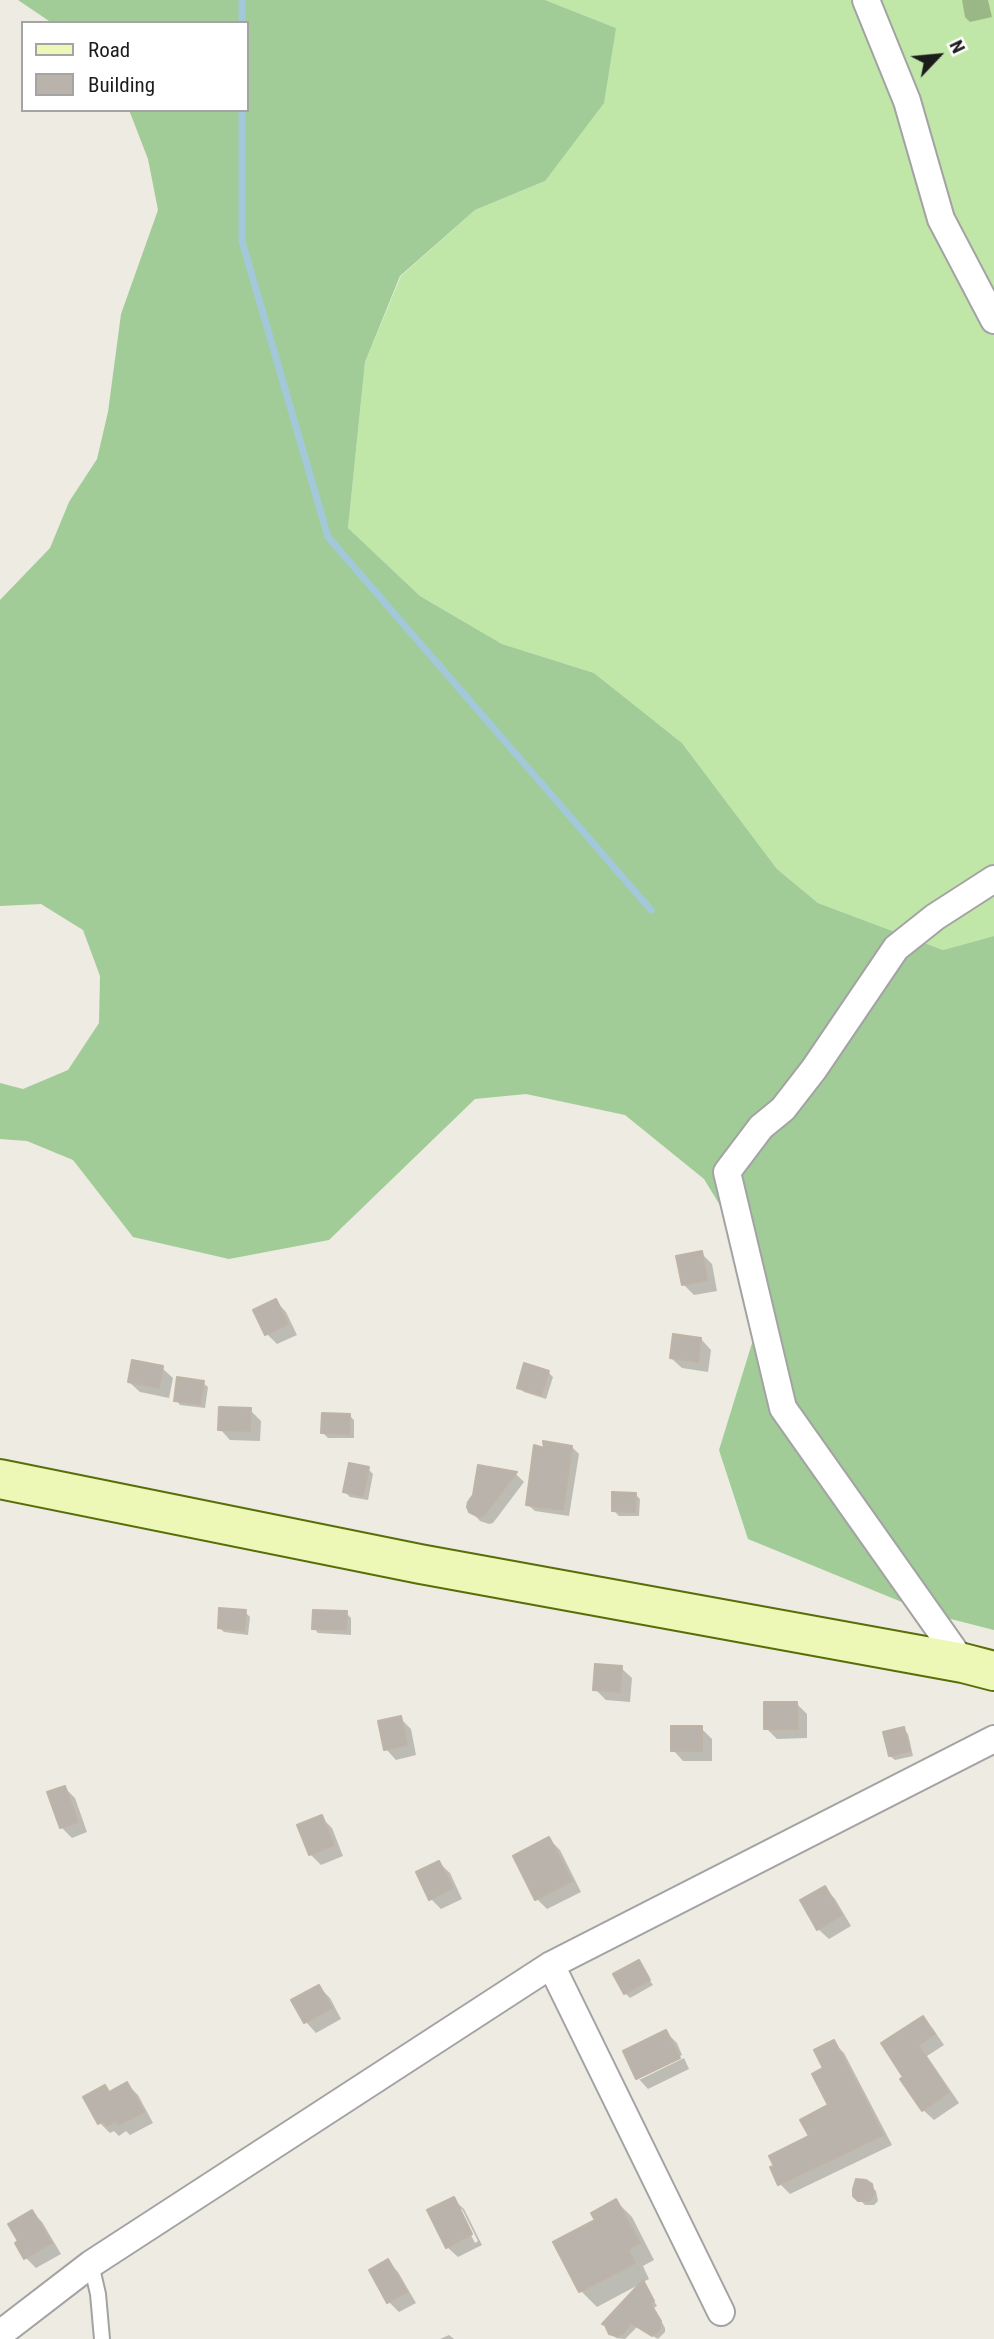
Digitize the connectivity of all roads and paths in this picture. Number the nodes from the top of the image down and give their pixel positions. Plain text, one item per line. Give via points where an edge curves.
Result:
1 (866, 0) edge
2 (994, 320) edge
3 (994, 879) edge
4 (0, 1479) edge
5 (978, 1667) edge
6 (994, 1739) edge
7 (551, 1965) junction
8 (91, 2264) junction
9 (721, 2312) dead end
10 (0, 2334) edge
11 (102, 2339) edge

1 - 2 street via 907,101 941,219
3 - 5 street via 897,948 814,1069 727,1172 783,1408
4 - 5 street via 420,1564
6 - 7 street
7 - 8 street
7 - 9 street
8 - 10 street
8 - 11 lane

